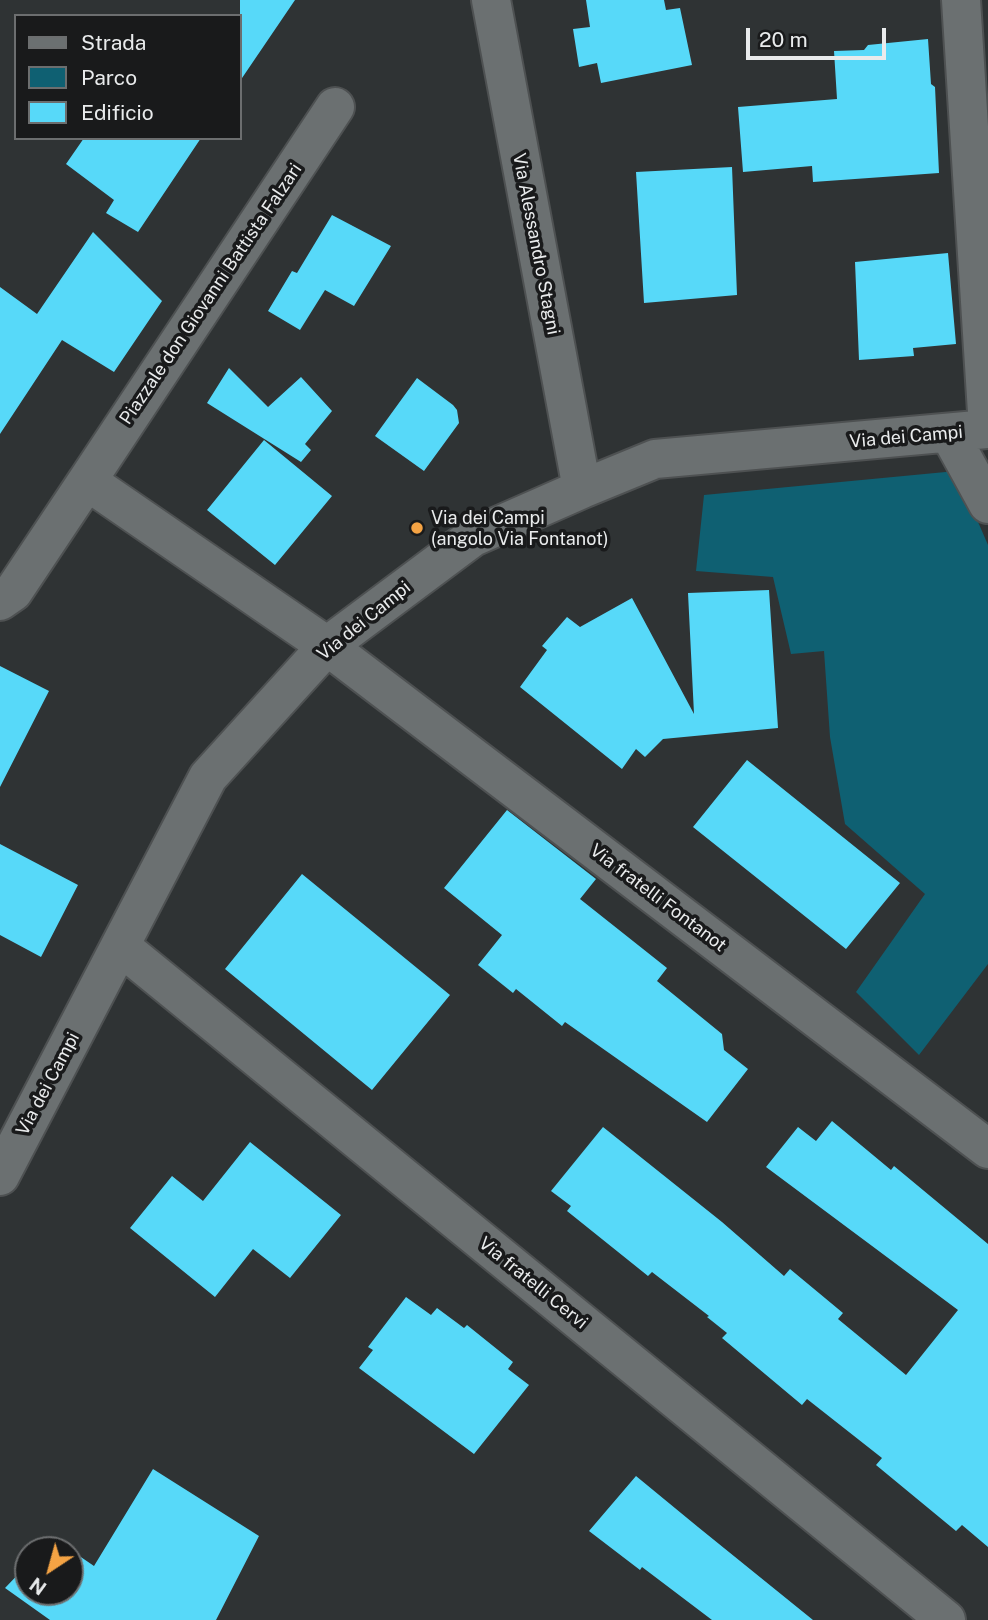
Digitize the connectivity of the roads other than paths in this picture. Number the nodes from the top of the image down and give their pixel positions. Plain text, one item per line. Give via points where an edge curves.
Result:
1 (491, 0) edge
2 (961, 0) edge
3 (335, 107) dead end
4 (988, 429) edge
5 (949, 433) junction
6 (87, 481) junction
7 (582, 489) junction
8 (988, 504) edge
9 (0, 601) edge
10 (327, 646) junction
11 (120, 946) junction
12 (988, 1149) edge
13 (0, 1176) edge
14 (946, 1620) edge

1 - 7 street, Via Alessandro Stagni
2 - 4 street
3 - 6 street, Piazzale don Giovanni Battista Falzari
4 - 5 street, Via dei Campi
5 - 7 street, Via dei Campi via 655,459
5 - 8 street
6 - 9 street, Piazzale don Giovanni Battista Falzari via 13,592
6 - 10 street
7 - 10 street, Via dei Campi via 473,537
10 - 11 street, Via dei Campi via 208,777
10 - 12 street, Via fratelli Fontanot
11 - 13 street, Via dei Campi
11 - 14 street, Via fratelli Cervi

